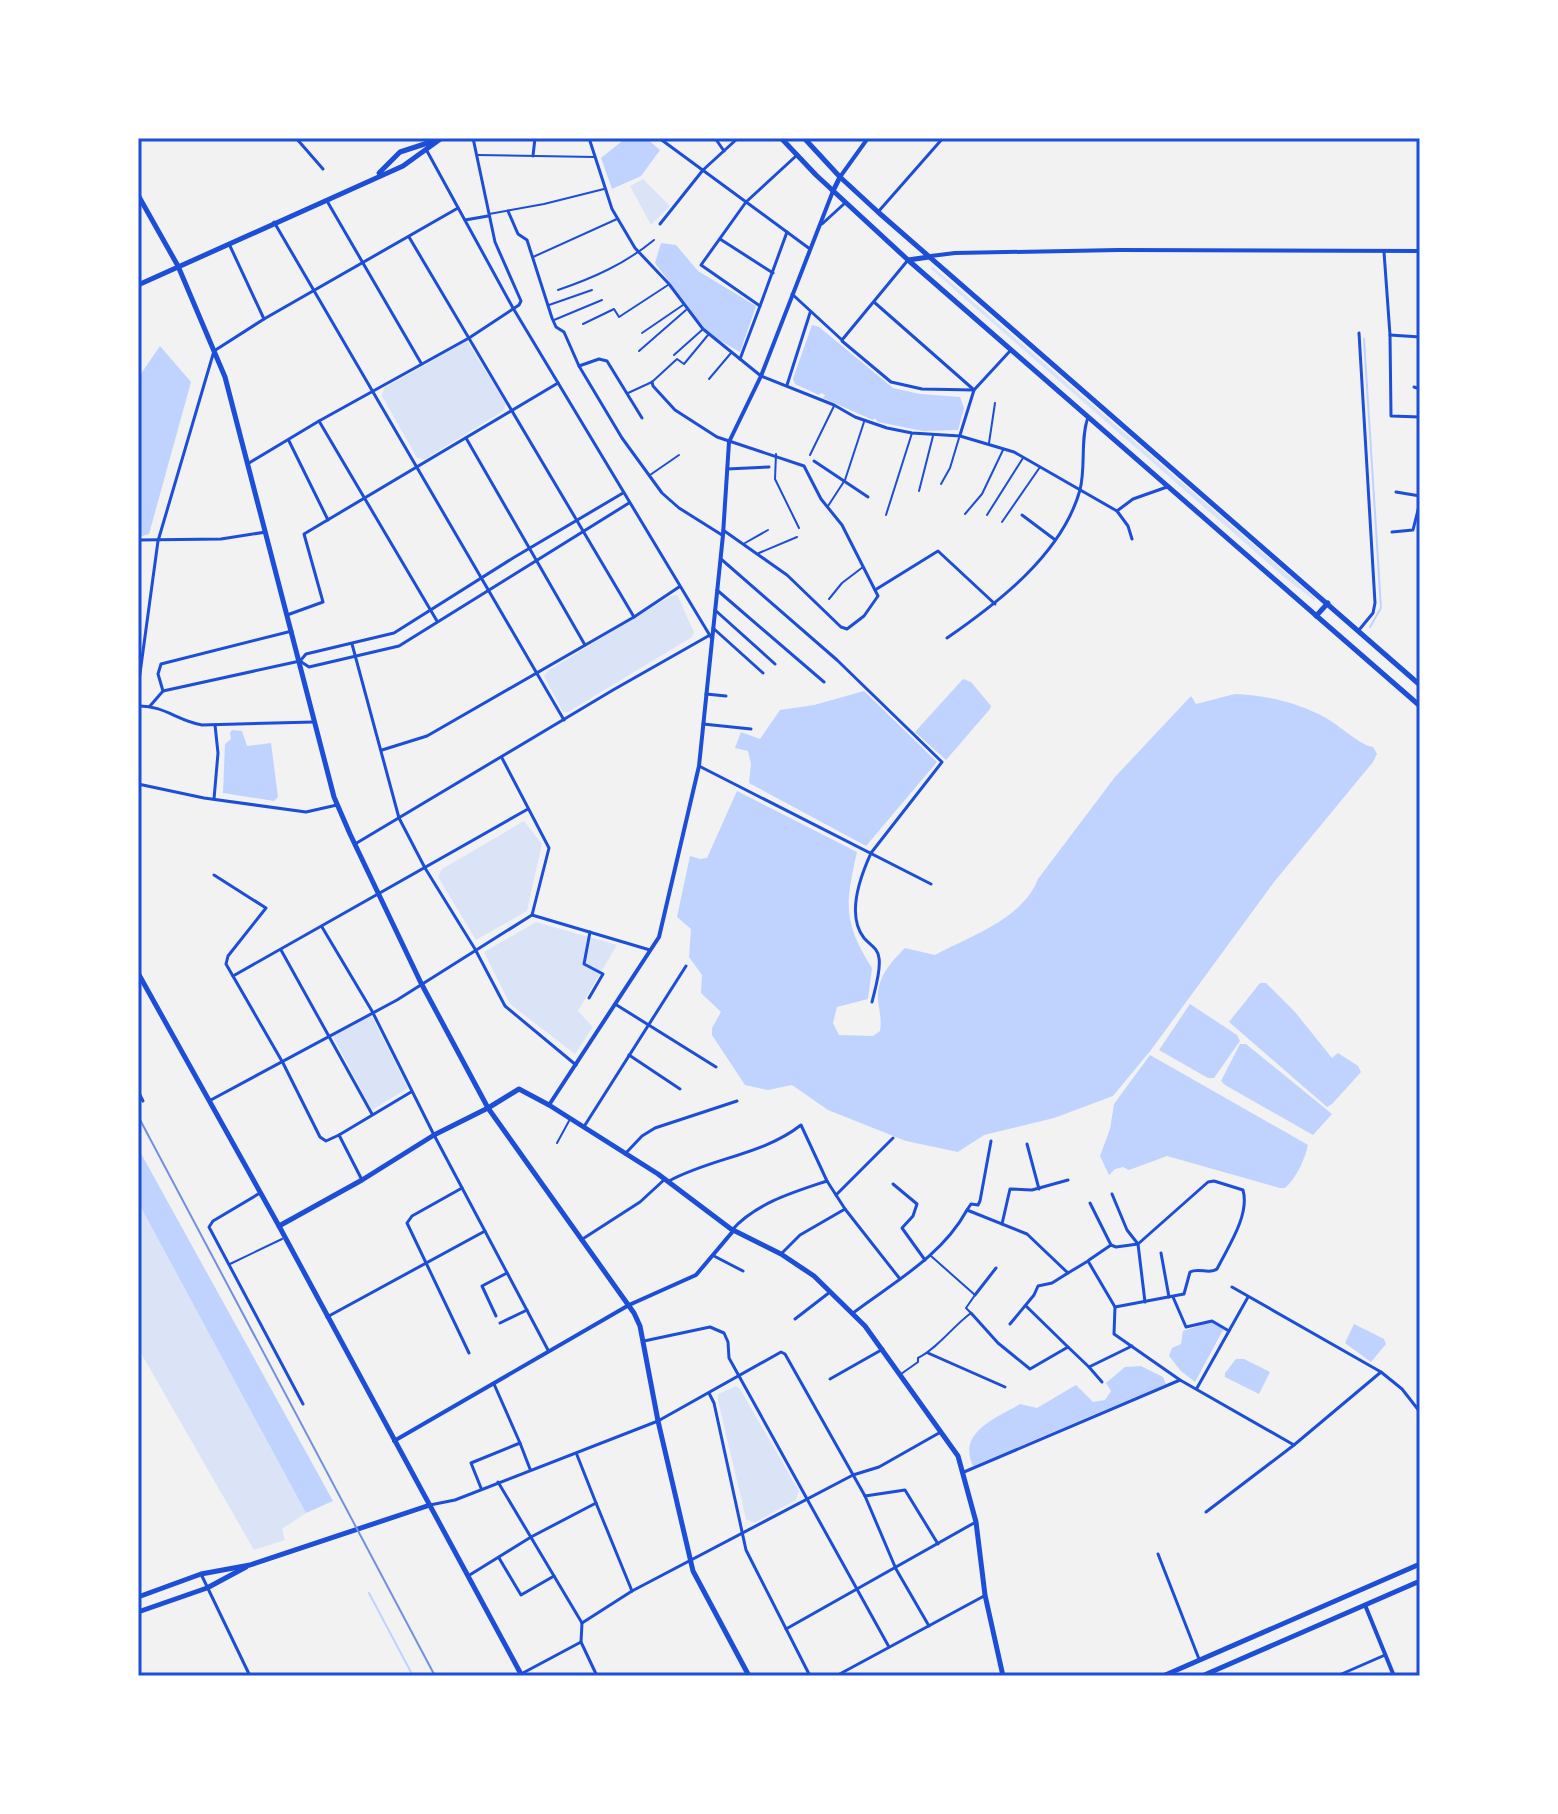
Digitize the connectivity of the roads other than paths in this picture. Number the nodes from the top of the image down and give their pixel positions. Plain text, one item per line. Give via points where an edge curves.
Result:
1 (296, 138) edge
2 (473, 138) edge
3 (535, 138) edge
4 (589, 138) edge
5 (659, 138) edge
6 (715, 138) edge
7 (738, 138) edge
8 (781, 138) edge
9 (804, 138) edge
10 (868, 138) edge
11 (943, 138) edge
12 (441, 139) edge
13 (427, 151) junction
14 (724, 151) junction
15 (478, 155) junction
16 (533, 156) junction
17 (796, 156) junction
18 (596, 157) junction
19 (323, 169) dead end
20 (703, 170) junction
21 (378, 175) junction
22 (840, 177) junction
23 (606, 188) junction
24 (833, 191) junction
25 (138, 195) edge
26 (326, 199) junction
27 (746, 202) junction
28 (845, 203) junction
29 (458, 208) junction
30 (508, 211) junction
31 (878, 212) junction
32 (488, 215) junction
33 (617, 219) junction
34 (465, 220) junction
35 (274, 222) junction
36 (660, 224) dead end
37 (822, 224) junction
38 (787, 232) junction
39 (409, 237) junction
40 (720, 239) junction
41 (654, 240) dead end
42 (228, 242) junction
43 (811, 249) junction
44 (1420, 251) edge
45 (1384, 252) junction
46 (639, 253) junction
47 (930, 256) junction
48 (532, 257) junction
49 (908, 260) junction
50 (363, 264) junction
51 (178, 266) junction
52 (773, 273) junction
53 (669, 284) junction
54 (138, 285) edge
55 (558, 290) dead end
56 (592, 290) dead end
57 (313, 292) junction
58 (792, 294) junction
59 (602, 300) dead end
60 (874, 302) junction
61 (548, 305) junction
62 (760, 306) junction
63 (686, 307) junction
64 (513, 308) junction
65 (811, 311) junction
66 (264, 319) junction
67 (553, 320) junction
68 (583, 324) dead end
69 (703, 329) junction
70 (642, 333) dead end
71 (1359, 333) dead end
72 (709, 334) junction
73 (1390, 335) junction
74 (1420, 337) edge
75 (469, 338) junction
76 (842, 340) junction
77 (1012, 348) junction
78 (214, 351) junction
79 (639, 351) dead end
80 (732, 352) junction
81 (674, 355) dead end
82 (740, 359) junction
83 (421, 363) junction
84 (579, 366) junction
85 (761, 376) junction
86 (709, 379) dead end
87 (652, 382) junction
88 (558, 383) junction
89 (787, 385) junction
90 (1414, 387) dead end
91 (1420, 389) edge
92 (974, 390) junction
93 (372, 391) junction
94 (628, 393) junction
95 (995, 403) dead end
96 (834, 405) junction
97 (513, 410) junction
98 (1088, 417) junction
99 (1420, 417) edge
100 (642, 418) dead end
101 (319, 421) junction
102 (864, 421) junction
103 (912, 433) junction
104 (934, 435) junction
105 (960, 436) junction
106 (466, 438) junction
107 (288, 440) junction
108 (729, 442) junction
109 (988, 444) junction
110 (1004, 449) junction
111 (776, 454) junction
112 (679, 455) dead end
113 (810, 455) dead end
114 (1024, 457) junction
115 (814, 461) dead end
116 (248, 464) junction
117 (1040, 466) junction
118 (769, 467) dead end
119 (417, 468) junction
120 (727, 469) junction
121 (649, 476) junction
122 (845, 480) junction
123 (941, 484) dead end
124 (1168, 486) junction
125 (1080, 488) junction
126 (919, 491) dead end
127 (1396, 492) dead end
128 (623, 493) junction
129 (1420, 496) edge
130 (868, 497) dead end
131 (365, 499) junction
132 (1420, 502) edge
133 (629, 503) junction
134 (828, 506) junction
135 (1117, 511) junction
136 (965, 514) dead end
137 (886, 515) dead end
138 (987, 515) dead end
139 (1022, 515) dead end
140 (328, 520) junction
141 (577, 520) junction
142 (1002, 522) dead end
143 (799, 528) dead end
144 (583, 530) junction
145 (768, 530) dead end
146 (266, 532) junction
147 (1392, 532) dead end
148 (723, 533) junction
149 (797, 537) dead end
150 (1055, 539) junction
151 (1132, 539) dead end
152 (138, 540) edge
153 (158, 541) junction
154 (744, 544) junction
155 (529, 548) junction
156 (758, 554) junction
157 (721, 559) junction
158 (536, 560) junction
159 (863, 567) junction
160 (481, 578) junction
161 (679, 587) junction
162 (487, 589) junction
163 (717, 590) junction
164 (875, 590) junction
165 (829, 599) dead end
166 (1328, 603) junction
167 (995, 604) junction
168 (432, 610) junction
169 (715, 610) junction
170 (287, 615) junction
171 (1316, 616) junction
172 (634, 617) junction
173 (437, 621) junction
174 (713, 628) junction
175 (1359, 630) junction
176 (292, 631) junction
177 (711, 637) junction
178 (947, 638) dead end
179 (352, 644) junction
180 (585, 645) junction
181 (356, 656) junction
182 (300, 661) junction
183 (775, 664) dead end
184 (536, 673) junction
185 (763, 673) dead end
186 (824, 682) dead end
187 (1420, 685) edge
188 (138, 688) edge
189 (163, 691) junction
190 (706, 694) junction
191 (726, 696) dead end
192 (138, 706) edge
193 (150, 706) junction
194 (1420, 706) edge
195 (564, 720) junction
196 (315, 722) junction
197 (703, 724) junction
198 (215, 725) junction
199 (751, 729) dead end
200 (381, 750) junction
201 (502, 758) junction
202 (699, 766) junction
203 (138, 784) edge
204 (214, 799) junction
205 (337, 805) junction
206 (528, 809) junction
207 (399, 818) junction
208 (355, 844) junction
209 (871, 853) junction
210 (425, 868) junction
211 (214, 875) dead end
212 (931, 884) dead end
213 (379, 894) junction
214 (532, 915) junction
215 (322, 927) junction
216 (590, 932) junction
217 (475, 949) junction
218 (281, 950) junction
219 (650, 950) junction
220 (686, 966) dead end
221 (138, 973) edge
222 (233, 976) junction
223 (421, 983) junction
224 (589, 998) dead end
225 (872, 1002) dead end
226 (615, 1004) junction
227 (372, 1011) junction
228 (648, 1025) junction
229 (328, 1036) junction
230 (629, 1055) junction
231 (283, 1063) junction
232 (576, 1065) junction
233 (716, 1067) dead end
234 (680, 1089) dead end
235 (138, 1091) edge
236 (412, 1091) junction
237 (143, 1101) dead end
238 (209, 1101) junction
239 (737, 1101) dead end
240 (549, 1105) junction
241 (488, 1108) junction
242 (372, 1114) junction
243 (570, 1120) junction
244 (583, 1128) junction
245 (339, 1135) junction
246 (434, 1135) junction
247 (893, 1138) dead end
248 (991, 1141) dead end
249 (557, 1143) dead end
250 (1027, 1144) dead end
251 (625, 1154) junction
252 (362, 1180) junction
253 (667, 1180) junction
254 (1068, 1180) dead end
255 (827, 1181) junction
256 (893, 1184) dead end
257 (462, 1188) junction
258 (1039, 1189) junction
259 (260, 1193) junction
260 (1112, 1194) dead end
261 (836, 1195) junction
262 (1090, 1203) dead end
263 (845, 1209) junction
264 (967, 1210) junction
265 (1002, 1224) junction
266 (279, 1226) junction
267 (733, 1230) junction
268 (485, 1231) junction
269 (284, 1237) junction
270 (581, 1240) junction
271 (1138, 1244) junction
272 (1111, 1245) junction
273 (1161, 1253) dead end
274 (781, 1254) junction
275 (714, 1256) junction
276 (931, 1256) junction
277 (925, 1260) junction
278 (1088, 1261) junction
279 (425, 1264) junction
280 (229, 1265) junction
281 (996, 1268) dead end
282 (743, 1271) dead end
283 (507, 1273) junction
284 (1068, 1273) junction
285 (900, 1279) junction
286 (1232, 1287) dead end
287 (830, 1291) junction
288 (975, 1295) junction
289 (1249, 1296) junction
290 (1171, 1297) junction
291 (1145, 1302) junction
292 (629, 1305) junction
293 (1026, 1306) junction
294 (1115, 1307) junction
295 (527, 1310) junction
296 (853, 1313) junction
297 (971, 1313) junction
298 (496, 1316) dead end
299 (327, 1317) junction
300 (795, 1319) dead end
301 (500, 1323) dead end
302 (1010, 1324) dead end
303 (1229, 1331) junction
304 (643, 1341) junction
305 (1132, 1346) junction
306 (1068, 1347) junction
307 (883, 1349) junction
308 (549, 1351) junction
309 (469, 1353) dead end
310 (928, 1353) junction
311 (1089, 1367) junction
312 (1381, 1372) junction
313 (740, 1374) junction
314 (900, 1375) junction
315 (830, 1379) dead end
316 (1180, 1380) junction
317 (1102, 1382) dead end
318 (494, 1383) junction
319 (1005, 1387) dead end
320 (1197, 1388) junction
321 (709, 1393) junction
322 (303, 1404) dead end
323 (1420, 1412) edge
324 (658, 1421) junction
325 (942, 1431) junction
326 (394, 1441) junction
327 (520, 1443) junction
328 (1294, 1445) junction
329 (577, 1454) junction
330 (530, 1469) junction
331 (964, 1472) junction
332 (853, 1475) junction
333 (498, 1482) junction
334 (481, 1488) junction
335 (865, 1496) junction
336 (807, 1498) junction
337 (596, 1503) junction
338 (430, 1505) junction
339 (1206, 1512) dead end
340 (976, 1522) junction
341 (744, 1534) junction
342 (531, 1537) junction
343 (938, 1544) junction
344 (1158, 1554) dead end
345 (499, 1558) junction
346 (691, 1561) junction
347 (1420, 1564) edge
348 (250, 1565) junction
349 (896, 1569) junction
350 (201, 1574) junction
351 (468, 1576) junction
352 (554, 1576) junction
353 (1420, 1581) edge
354 (858, 1587) junction
355 (207, 1588) junction
356 (632, 1591) junction
357 (1360, 1591) junction
358 (985, 1595) junction
359 (138, 1597) edge
360 (1365, 1605) junction
361 (138, 1612) edge
362 (582, 1623) junction
363 (929, 1626) junction
364 (786, 1629) junction
365 (581, 1642) junction
366 (889, 1647) junction
367 (1385, 1655) junction
368 (1199, 1660) junction
369 (522, 1675) edge
370 (250, 1676) edge
371 (597, 1676) edge
372 (749, 1676) edge
373 (810, 1676) edge
374 (836, 1676) edge
375 (1003, 1676) edge
376 (1163, 1676) edge
377 (1202, 1676) edge
378 (1337, 1676) edge
379 (1394, 1676) edge

1 - 19 street
2 - 15 street
3 - 16 street
4 - 18 street
5 - 20 street
6 - 14 street
7 - 14 street
8 - 17 main road
9 - 22 main road
10 - 22 street
11 - 31 street
12 - 13 main road
12 - 21 main road via 400,152
13 - 21 main road
13 - 29 street
14 - 20 street
15 - 16 lane
15 - 32 street
16 - 18 lane
17 - 24 main road
17 - 27 street
18 - 23 street
20 - 27 street
20 - 36 street
21 - 26 main road
22 - 24 main road
22 - 31 main road
23 - 30 lane
23 - 33 street
24 - 28 main road
24 - 37 street
25 - 51 main road
26 - 35 main road
26 - 50 street
27 - 38 street
27 - 40 street
28 - 37 street
28 - 49 main road
29 - 34 street
29 - 39 street
30 - 32 lane
30 - 48 street
31 - 47 main road
32 - 34 street
32 - 64 street via 521,301
33 - 46 street
33 - 48 lane
34 - 64 street
35 - 42 main road
35 - 57 street
37 - 43 street
38 - 43 street
38 - 52 street
39 - 50 street
39 - 75 street
40 - 52 street
40 - 62 street via 701,265
41 - 46 lane
42 - 51 main road
42 - 66 street
43 - 58 street
44 - 45 street
45 - 47 street via 1119,250
45 - 73 street
46 - 53 street
46 - 55 lane via 596,278
47 - 49 main road
47 - 166 main road
48 - 61 street
49 - 60 street
49 - 77 main road
50 - 57 street
50 - 83 street
51 - 54 main road
51 - 78 main road
52 - 62 street
53 - 63 street
53 - 68 lane via 619,317 614,309
56 - 61 lane
57 - 66 street
57 - 93 street
58 - 65 street
58 - 85 street
59 - 67 lane
60 - 76 street
60 - 92 street
61 - 67 street
62 - 82 street
63 - 69 street
63 - 70 lane
63 - 79 lane
64 - 75 street
64 - 88 street
65 - 76 street
65 - 89 street
66 - 78 street
67 - 84 street
69 - 72 street
69 - 81 lane
71 - 175 street via 1375,603
72 - 80 street
72 - 87 lane via 684,364 677,359
73 - 74 street
73 - 99 street via 1391,416
75 - 83 street
75 - 97 street
76 - 92 street via 891,382
77 - 92 street
77 - 98 main road
78 - 116 main road
78 - 153 street
80 - 82 street
80 - 86 lane
82 - 85 street
83 - 93 street
84 - 94 street via 607,361
84 - 121 street
85 - 89 street
85 - 108 street
87 - 94 lane
87 - 108 street via 675,410
88 - 97 street
88 - 128 street
89 - 96 street
90 - 91 street
92 - 105 street
93 - 101 street
93 - 119 street
94 - 100 street
95 - 109 lane
96 - 102 street
96 - 113 lane
97 - 106 street
97 - 141 street
98 - 124 main road
98 - 125 street
101 - 107 street
101 - 131 street
102 - 103 street
102 - 122 lane
103 - 104 street
103 - 137 lane
104 - 105 street
104 - 126 lane
105 - 109 street
105 - 123 lane
106 - 119 street
106 - 155 street
107 - 116 street
107 - 140 street
108 - 111 street
108 - 120 street
109 - 110 street
110 - 114 street
110 - 136 lane via 982,494
111 - 134 street via 804,466
111 - 143 lane via 775,479
112 - 121 lane
114 - 117 street
114 - 138 lane
115 - 122 street
116 - 146 main road
117 - 125 street
117 - 142 lane
118 - 120 street
119 - 131 street
119 - 160 street
120 - 148 street
121 - 148 street via 679,508
122 - 130 street
122 - 134 lane
124 - 135 street via 1130,500
124 - 171 main road
125 - 135 street
125 - 150 street
127 - 129 street
128 - 133 street
128 - 141 street
131 - 140 street
131 - 168 street
132 - 147 street via 1413,530
133 - 144 street
133 - 161 street
134 - 159 street
135 - 151 street
139 - 150 street
140 - 170 street via 304,534 323,602
141 - 144 street
141 - 155 street
144 - 158 street
144 - 172 street
145 - 154 lane
146 - 153 street
146 - 170 main road
148 - 154 street
148 - 157 street
149 - 156 lane
150 - 167 street
152 - 153 street
153 - 188 street
154 - 156 street
155 - 158 street
155 - 160 street
156 - 164 street via 847,629 864,616 878,596
157 - 163 street
157 - 209 street via 837,660 942,762
158 - 162 street
158 - 180 street
159 - 164 street
159 - 165 lane
160 - 162 street
160 - 168 street
161 - 172 street
161 - 177 street
162 - 173 street
162 - 184 street
163 - 169 street
163 - 186 street
164 - 167 street via 938,551
166 - 171 main road
166 - 175 main road
167 - 178 street
168 - 173 street
168 - 179 street via 394,633
169 - 174 street
169 - 183 street
170 - 176 main road
171 - 194 main road
172 - 180 street
173 - 181 street via 392,649
174 - 177 street
174 - 185 street
175 - 187 main road
176 - 182 main road
176 - 189 street via 161,664
177 - 190 street
177 - 195 street
179 - 181 street
179 - 182 street via 306,654
180 - 184 street
181 - 182 street via 309,667
181 - 200 street
182 - 189 street
182 - 196 main road
184 - 195 street
184 - 200 street via 427,736
189 - 193 street
190 - 191 street
190 - 197 street
192 - 193 street
193 - 198 street via 184,722
195 - 201 street
196 - 198 street
196 - 205 main road
197 - 199 street
197 - 202 street
198 - 204 street
200 - 207 street
201 - 206 street
201 - 207 street
202 - 209 street
202 - 219 street via 659,937
203 - 204 street
204 - 205 street via 306,812
205 - 208 main road
206 - 210 street
206 - 214 street via 549,848
207 - 208 street
207 - 210 street
208 - 213 main road
209 - 212 street
209 - 225 street via 855,911 857,926 879,959
210 - 213 street
210 - 217 street
211 - 222 street via 266,908 228,956
213 - 215 street
213 - 223 main road
214 - 216 street
214 - 217 street
215 - 218 street
215 - 227 street
216 - 219 street
216 - 224 street via 584,964 603,974
217 - 223 street
217 - 232 street via 505,1006
218 - 222 street
218 - 229 street
219 - 226 street
220 - 228 street
221 - 238 main road
222 - 231 street
223 - 227 street
223 - 241 main road
226 - 228 street
226 - 232 street
227 - 229 street
227 - 236 street
228 - 230 street
228 - 233 street
229 - 231 street
229 - 242 street
230 - 234 street
230 - 244 street
231 - 238 street
231 - 245 street via 323,1141
232 - 240 street
235 - 237 street
236 - 242 street
236 - 246 street
238 - 259 main road
239 - 251 street via 655,1128
240 - 241 main road via 519,1089
240 - 243 main road
241 - 246 main road
241 - 270 main road
242 - 245 street
243 - 244 main road
243 - 249 lane
244 - 251 main road
245 - 252 street
246 - 252 main road
246 - 257 street
247 - 261 street
248 - 264 street via 980,1201
250 - 258 street
251 - 253 main road
252 - 266 main road
253 - 255 street via 760,1147 801,1125
253 - 267 main road
253 - 270 street
254 - 258 street
255 - 261 street
255 - 267 street via 787,1195 743,1218
256 - 277 street via 917,1204 902,1228
257 - 268 street
257 - 279 street via 408,1221
258 - 265 street via 1010,1189
259 - 266 main road
259 - 280 street via 210,1224
260 - 271 street
261 - 263 street
262 - 272 street
263 - 274 street via 800,1235
263 - 285 street
264 - 265 street
264 - 276 street
265 - 284 street via 1027,1234
266 - 269 main road
267 - 274 main road
267 - 275 street
268 - 279 street
268 - 283 street
269 - 280 lane
269 - 299 main road
270 - 292 main road
271 - 272 street
271 - 290 street via 1208,1182 1243,1190 1238,1227 1217,1269 1193,1270 1184,1294
271 - 291 street
272 - 278 street
273 - 290 street
274 - 287 main road
275 - 282 street
275 - 292 street via 696,1275
276 - 277 street
276 - 288 lane
277 - 285 street
278 - 284 street
278 - 294 street
279 - 299 street
279 - 309 street
280 - 322 street
281 - 288 street
283 - 295 street
283 - 298 street via 482,1286
284 - 293 street via 1038,1286
285 - 296 street
286 - 289 street
287 - 296 main road
287 - 300 street
288 - 297 lane via 966,1308
289 - 303 street
289 - 312 street
290 - 291 street
290 - 303 street via 1186,1327 1212,1321
291 - 294 street
292 - 304 main road
292 - 308 street
293 - 302 street
293 - 306 street
294 - 305 street via 1114,1334
295 - 301 street
295 - 308 street
296 - 307 main road
297 - 306 street via 1030,1369
297 - 310 lane
299 - 326 main road
303 - 320 street
304 - 313 street via 716,1327 727,1336 729,1358
304 - 324 main road
305 - 311 street
305 - 316 street
306 - 311 street
307 - 314 main road
307 - 315 street
308 - 318 street
310 - 314 lane
310 - 319 street
311 - 317 street
312 - 323 street
312 - 328 street
313 - 321 street
313 - 332 street via 776,1353 785,1354
313 - 336 street
314 - 325 main road
316 - 320 street
316 - 331 street
318 - 326 street
318 - 327 street
320 - 328 street
321 - 324 street
321 - 341 street
324 - 329 street
324 - 346 main road
325 - 331 main road
325 - 332 street via 879,1467
326 - 338 main road
327 - 330 street
327 - 334 street via 471,1463
328 - 339 street
329 - 330 street
329 - 337 street
330 - 333 street
331 - 340 main road
332 - 335 street
332 - 336 street
333 - 334 street
333 - 342 street
334 - 338 street
335 - 343 street via 905,1490
335 - 349 street
336 - 341 street
336 - 354 street
337 - 342 street
337 - 356 street
338 - 348 main road
338 - 351 main road
340 - 343 street
340 - 358 main road
341 - 346 street
341 - 364 street via 746,1550
342 - 345 street
342 - 352 street
343 - 349 street
344 - 368 street
345 - 351 street
345 - 352 street via 521,1595
346 - 356 street
346 - 372 main road
347 - 357 main road
348 - 350 main road
348 - 355 main road
349 - 354 street
349 - 363 street
350 - 355 street
350 - 359 main road
351 - 369 main road
352 - 362 street
353 - 360 main road
354 - 364 street
354 - 366 street
355 - 361 main road
355 - 370 street
356 - 362 street
357 - 360 main road
357 - 368 main road
358 - 363 street
358 - 375 main road
360 - 367 street
360 - 377 main road
362 - 365 street
363 - 366 street
364 - 373 street
365 - 369 street
365 - 371 street
366 - 374 street
367 - 378 street
367 - 379 street
368 - 376 main road

